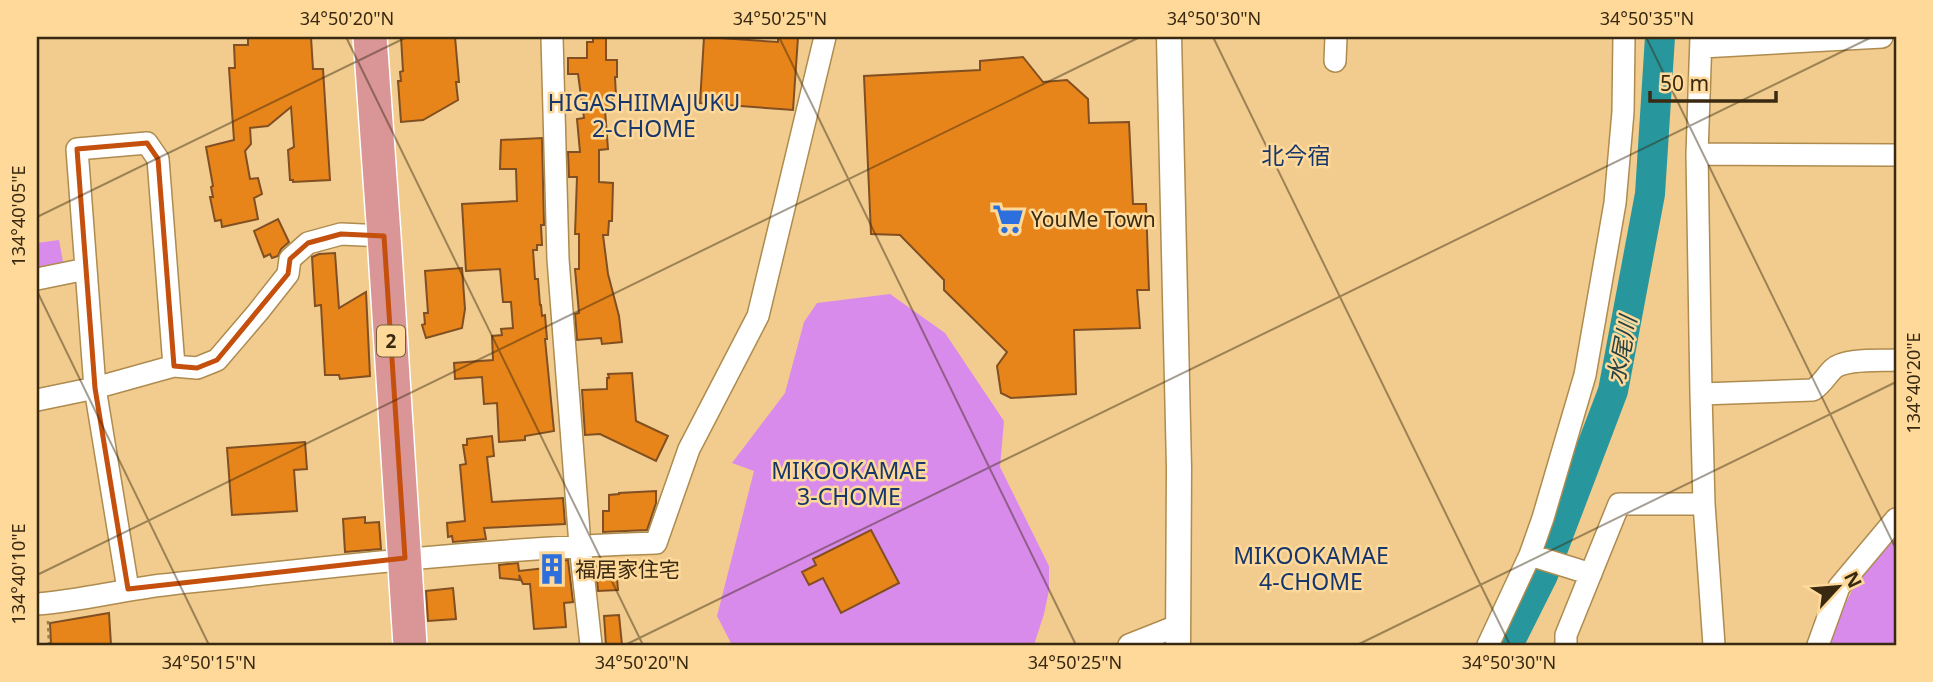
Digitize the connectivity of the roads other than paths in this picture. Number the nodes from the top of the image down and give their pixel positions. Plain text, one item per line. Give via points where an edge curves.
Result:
1 (370, 37) edge
2 (552, 37) edge
3 (825, 37) edge
4 (1169, 37) edge
5 (1336, 37) edge
6 (1624, 37) edge
7 (1882, 37) edge
8 (1701, 42) edge
9 (1335, 61) dead end
10 (1697, 154) junction
11 (1896, 155) edge
12 (384, 236) junction
13 (86, 269) junction
14 (37, 279) edge
15 (1896, 360) edge
16 (174, 366) junction
17 (95, 388) junction
18 (1701, 394) junction
19 (37, 400) edge
20 (1704, 504) junction
21 (1896, 519) edge
22 (580, 545) junction
23 (1530, 555) junction
24 (405, 558) junction
25 (1591, 574) junction
26 (128, 589) junction
27 (42, 604) edge
28 (1177, 636) edge
29 (410, 645) edge
30 (591, 645) edge
31 (1129, 645) edge
32 (1488, 645) edge
33 (1566, 645) edge
34 (1714, 645) edge
35 (1818, 645) edge

1 - 12 highway, 2
2 - 22 street via 558,259
3 - 22 street via 758,316 689,449 656,543
4 - 28 street via 1179,468
5 - 9 street
6 - 23 street via 1615,203 1585,375
7 - 8 street
8 - 10 street
10 - 11 street
10 - 18 street
12 - 16 street via 341,234 308,243 289,259 288,274 217,360 197,368
12 - 24 highway, 2
13 - 14 street
13 - 16 street via 77,149 147,143 158,159
13 - 17 street
15 - 18 street via 1845,362 1812,390
16 - 17 street
17 - 19 street
17 - 26 street
18 - 20 street
20 - 25 street via 1619,504
20 - 34 street
21 - 35 street via 1839,587
22 - 24 street
22 - 30 street
23 - 25 street
23 - 32 street
24 - 26 street
24 - 29 highway, 2
25 - 33 street
26 - 27 street
28 - 31 street

